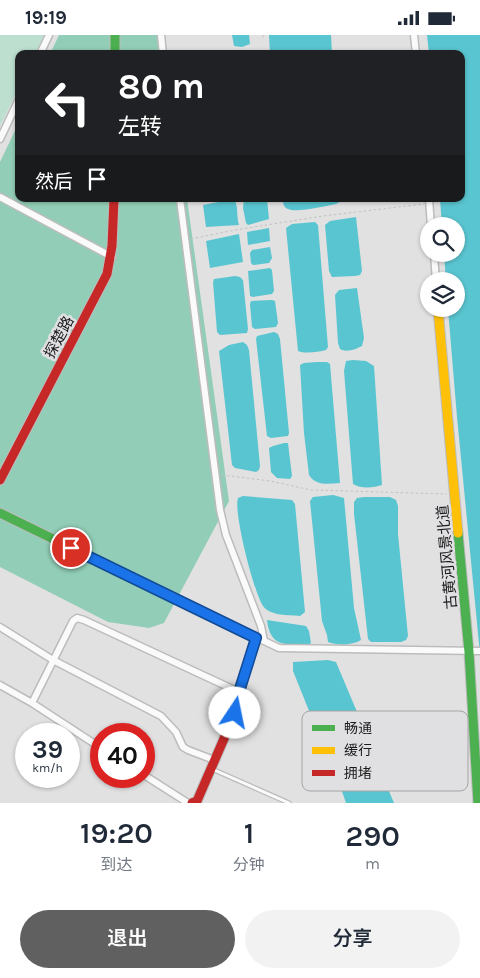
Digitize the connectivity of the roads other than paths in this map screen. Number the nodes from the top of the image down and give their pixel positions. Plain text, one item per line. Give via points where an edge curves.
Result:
1 (49, 35) edge
2 (115, 35) edge
3 (160, 35) edge
4 (414, 35) edge
5 (42, 50) edge
6 (115, 50) edge
7 (162, 50) edge
8 (416, 50) edge
9 (15, 107) edge
10 (0, 139) edge
11 (0, 197) edge
12 (114, 202) edge
13 (180, 202) edge
14 (429, 202) edge
15 (430, 217) edge
16 (112, 257) junction
17 (439, 317) edge
18 (0, 480) edge
19 (0, 513) edge
20 (0, 627) edge
21 (260, 639) junction
22 (480, 651) edge
23 (469, 652) junction
24 (53, 660) junction
25 (0, 685) edge
26 (239, 692) junction
27 (32, 703) junction
28 (90, 741) edge
29 (212, 764) junction
30 (155, 782) edge
31 (188, 803) edge
32 (192, 803) edge
33 (290, 803) edge
34 (478, 803) edge

1 - 5 street
2 - 6 street
3 - 7 street
4 - 8 street
9 - 10 street
11 - 16 street
12 - 16 street, 探楚路
13 - 21 street via 220,510 226,535 261,626
14 - 15 street
16 - 18 street, 探楚路 via 108,274
17 - 23 street, 古黄河风景北道
19 - 21 street
20 - 24 street
21 - 23 street via 280,648
21 - 26 street
22 - 23 street
23 - 34 street, 古黄河风景北道
24 - 26 street via 73,621 84,619
24 - 27 street
24 - 29 street via 161,716 172,726 183,747
25 - 27 street
26 - 29 street via 242,697
27 - 28 street
29 - 32 street via 197,801
29 - 33 lane
30 - 31 street

